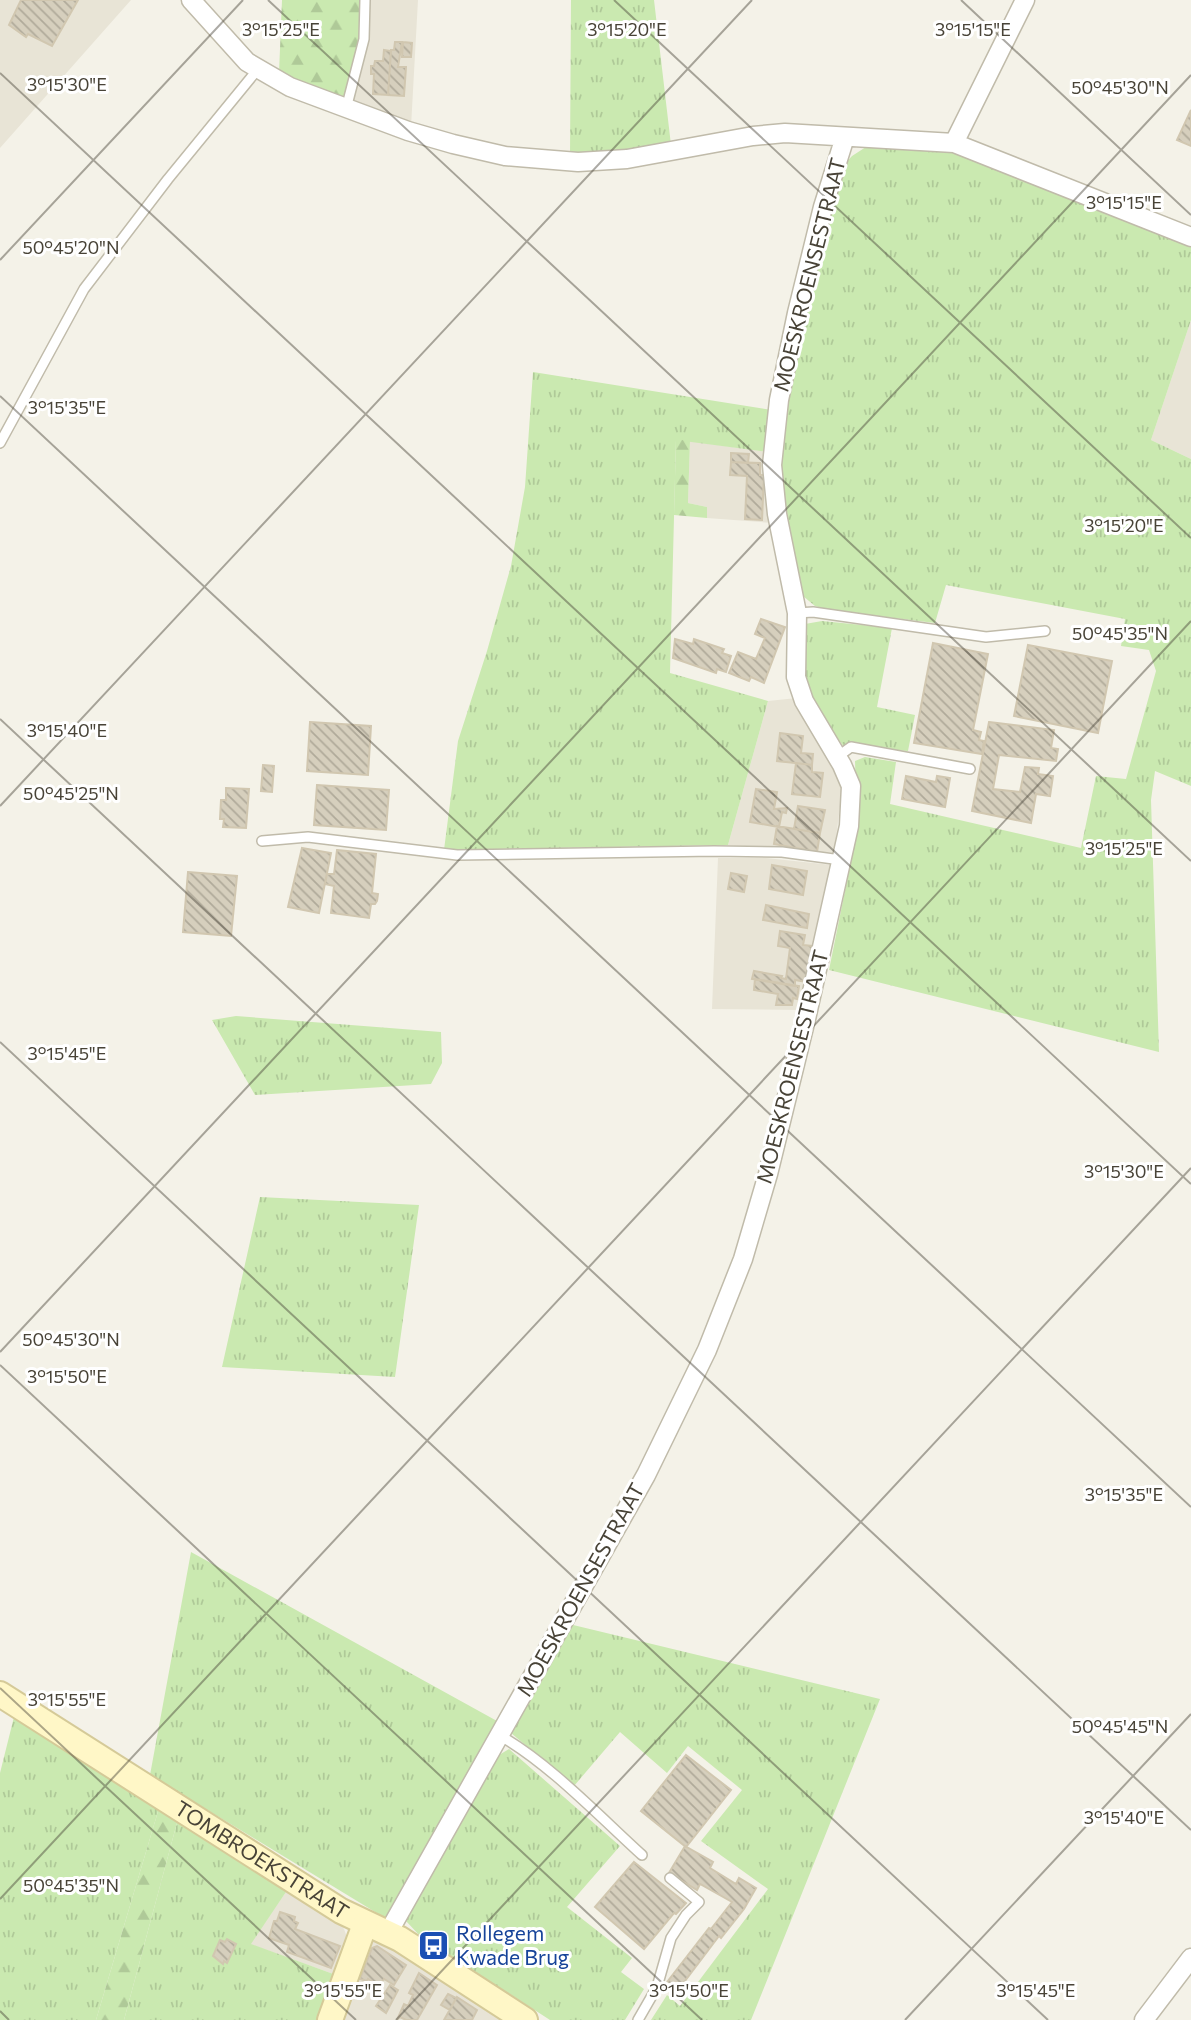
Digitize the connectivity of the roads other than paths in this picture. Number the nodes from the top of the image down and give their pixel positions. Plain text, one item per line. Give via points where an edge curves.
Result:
1 (191, 0) edge
2 (365, 0) edge
3 (1025, 0) edge
4 (258, 69) junction
5 (346, 109) junction
6 (845, 137) junction
7 (954, 143) junction
8 (1191, 237) edge
9 (0, 443) edge
10 (797, 613) junction
11 (1045, 631) dead end
12 (838, 757) junction
13 (970, 769) dead end
14 (262, 841) dead end
15 (841, 860) junction
16 (0, 1694) edge
17 (499, 1735) junction
18 (642, 1855) dead end
19 (670, 1878) dead end
20 (365, 1924) junction
21 (388, 1933) junction
22 (1191, 1958) edge
23 (330, 2020) edge
24 (525, 2020) edge
25 (638, 2020) edge
26 (1144, 2020) edge

1 - 4 street
2 - 5 lane via 364,39
3 - 7 street
4 - 5 street
4 - 9 lane via 84,289
5 - 6 street via 408,131 505,156 578,162 627,159 774,134
6 - 7 street
6 - 10 street, MOESKROENSESTRAAT via 810,260 779,400 772,465
7 - 8 street
10 - 11 lane via 986,637
10 - 12 street, MOESKROENSESTRAAT via 796,677 804,701
12 - 13 lane via 851,747
12 - 15 street, MOESKROENSESTRAAT via 851,786
14 - 15 lane via 308,837 457,855 714,851 782,852
15 - 17 street, MOESKROENSESTRAAT via 768,1174 743,1259 707,1350 646,1475
16 - 20 street, TOMBROEKSTRAAT
17 - 18 lane via 575,1794
17 - 21 street, MOESKROENSESTRAAT
19 - 25 lane via 699,1902 671,1938 657,1987
20 - 21 street, TOMBROEKSTRAAT
20 - 23 street
21 - 24 street, TOMBROEKSTRAAT
22 - 26 street

